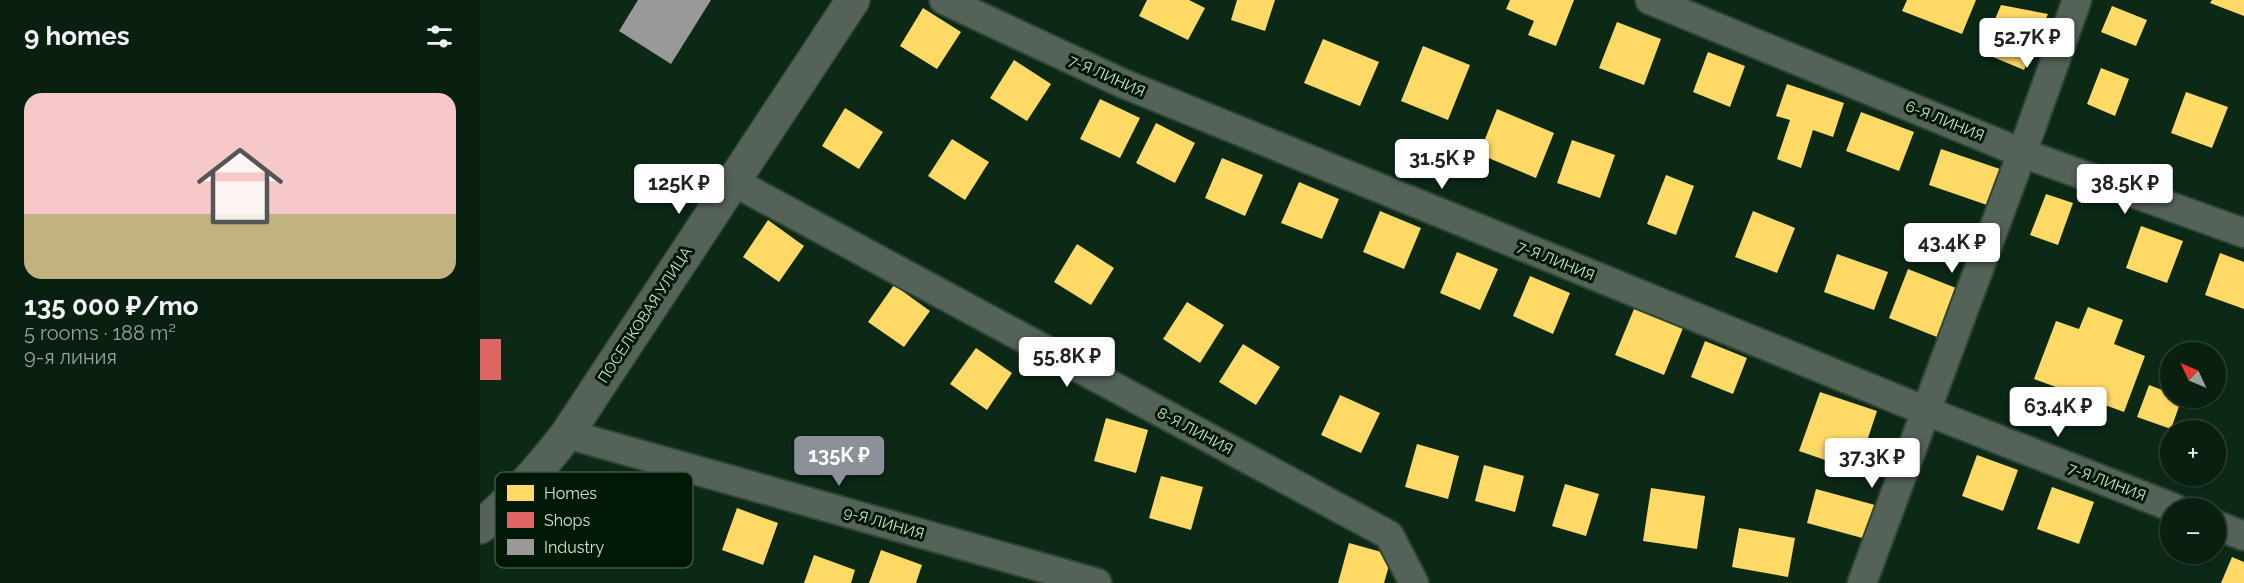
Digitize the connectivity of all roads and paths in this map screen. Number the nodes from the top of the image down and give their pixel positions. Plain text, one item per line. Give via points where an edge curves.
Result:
1 (853, 0) edge
2 (944, 0) edge
3 (1650, 0) edge
4 (2077, 0) edge
5 (2022, 153) junction
6 (732, 181) junction
7 (2244, 233) edge
8 (1926, 411) junction
9 (567, 434) junction
10 (536, 472) edge
11 (2160, 503) edge
12 (495, 514) edge
13 (480, 527) edge
14 (2226, 529) edge
15 (2244, 536) edge
16 (1097, 583) edge
17 (1414, 583) edge
18 (1862, 583) edge

1 - 6 street, ПОСЕЛКОВАЯ УЛИЦА
2 - 8 street, 7-Я ЛИНИЯ via 1122,83
3 - 5 street, 6-Я ЛИНИЯ
4 - 5 street
5 - 7 street, 6-Я ЛИНИЯ
5 - 8 street
6 - 9 street, ПОСЕЛКОВАЯ УЛИЦА
6 - 17 street, 8-Я ЛИНИЯ via 1389,535
8 - 11 street, 7-Я ЛИНИЯ
8 - 18 street
9 - 10 street, ПОСЕЛКОВАЯ УЛИЦА
9 - 16 street, 9-Я ЛИНИЯ
12 - 13 street, ПОСЕЛКОВАЯ УЛИЦА
14 - 15 street

